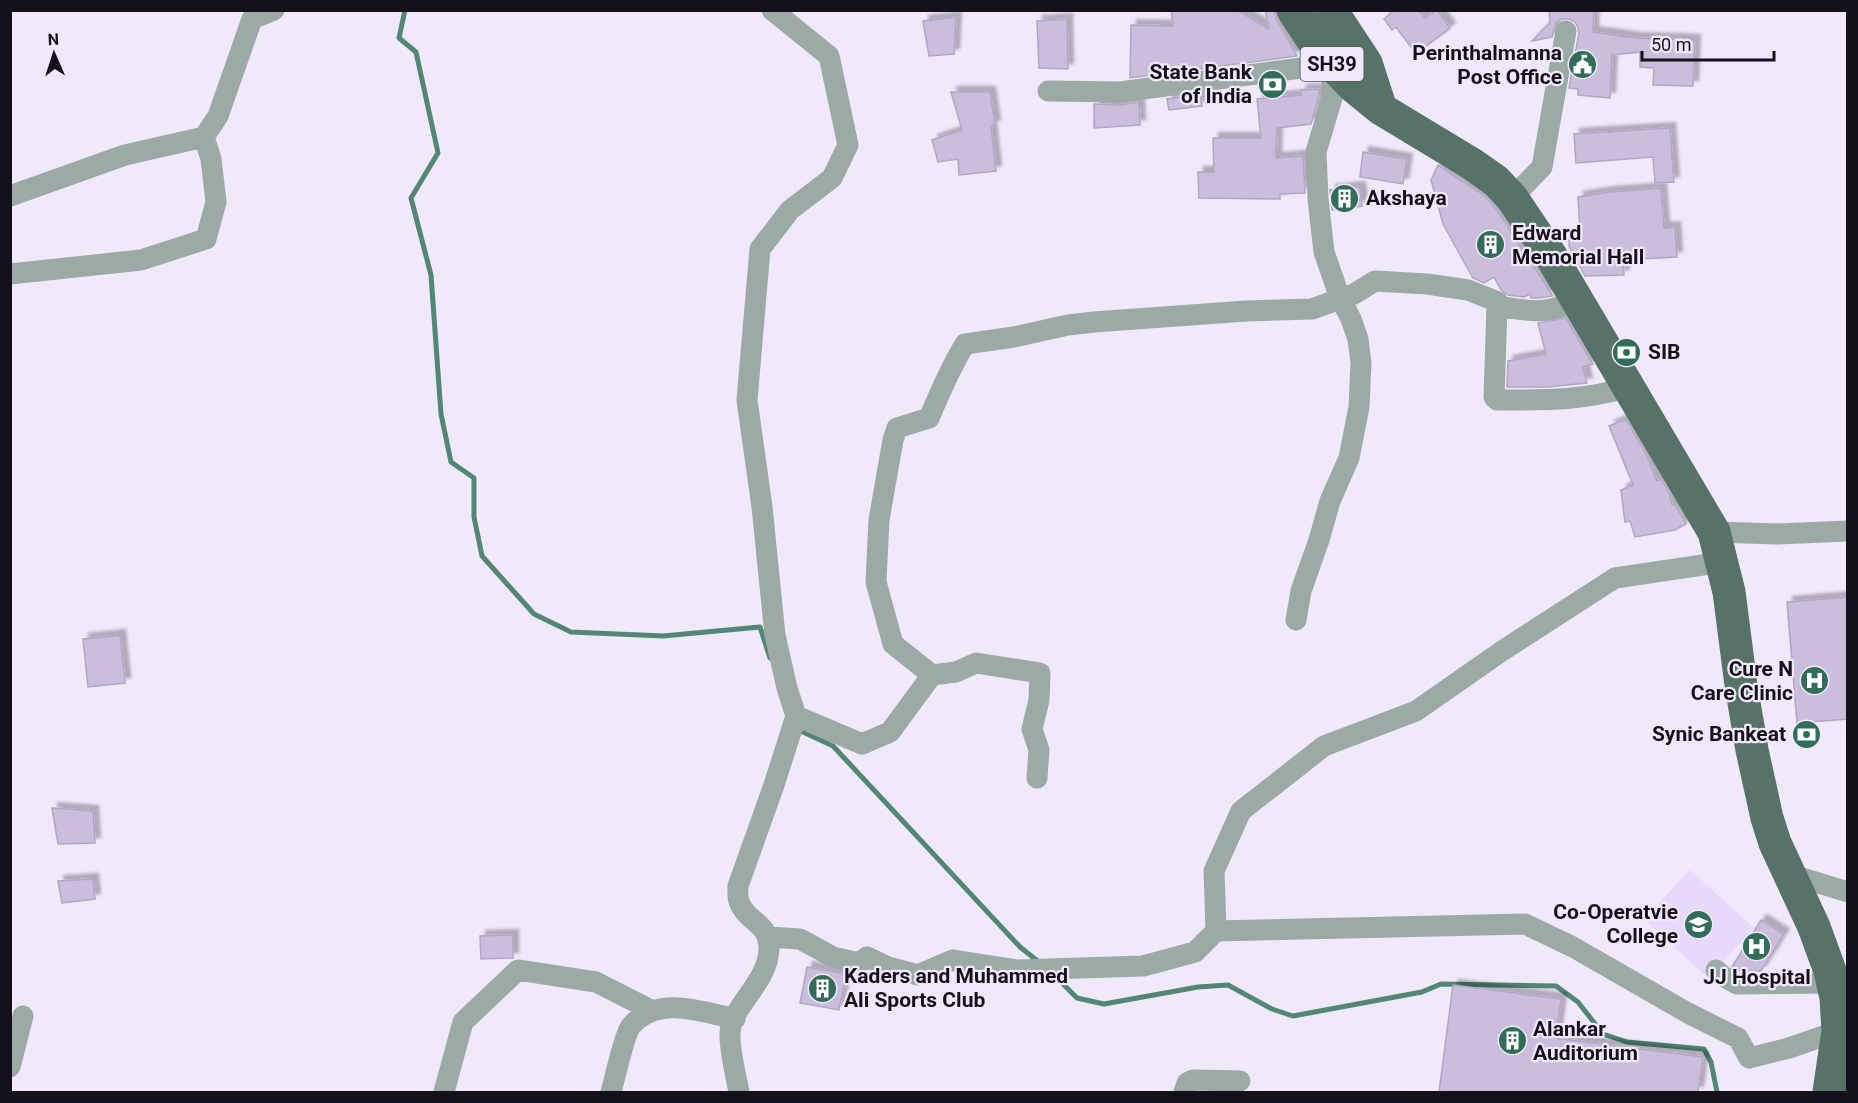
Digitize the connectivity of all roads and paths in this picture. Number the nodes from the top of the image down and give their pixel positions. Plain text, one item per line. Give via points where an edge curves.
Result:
1 (274, 10) edge
2 (772, 10) edge
3 (1293, 10) edge
4 (1330, 10) edge
5 (1566, 31) dead end
6 (1332, 64) junction
7 (1048, 91) dead end
8 (1381, 109) junction
9 (204, 137) junction
10 (10, 196) edge
11 (1512, 198) junction
12 (10, 274) edge
13 (1340, 298) junction
14 (1577, 299) junction
15 (1497, 306) junction
16 (1629, 387) junction
17 (1848, 531) edge
18 (1719, 547) junction
19 (1296, 620) dead end
20 (932, 675) junction
21 (796, 716) junction
22 (1037, 778) dead end
23 (1790, 874) junction
24 (1848, 892) edge
25 (1216, 931) junction
26 (769, 937) junction
27 (1716, 970) dead end
28 (1833, 983) junction
29 (651, 1010) junction
30 (23, 1016) dead end
31 (735, 1019) junction
32 (1843, 1034) edge
33 (10, 1067) edge
34 (1240, 1081) dead end
35 (444, 1092) edge
36 (610, 1092) edge
37 (740, 1092) edge
38 (1184, 1092) edge
39 (1829, 1092) edge

1 - 9 street via 252,19 218,116
2 - 21 street via 830,56 848,145 832,178 790,210 760,249 756,291 747,400 775,635
3 - 6 main road, SH39
4 - 8 main road, SH39 via 1366,63
5 - 11 street via 1542,167
6 - 7 street via 1120,92
6 - 8 main road, SH39
6 - 13 street via 1332,98 1316,152 1324,252
8 - 11 main road via 1472,164
9 - 10 street via 117,157
9 - 12 street via 216,202 206,239 141,260
11 - 14 main road
13 - 15 street via 1375,281 1468,290 1498,302
13 - 19 street via 1358,339 1359,407 1349,458 1330,501 1301,591
13 - 20 street via 1312,309 1094,322 964,344 929,418 897,428 879,520 876,582 893,644
14 - 15 street via 1564,307 1541,312
14 - 16 main road
15 - 16 street via 1497,400 1562,400
16 - 18 main road
17 - 18 street via 1777,534
18 - 23 main road via 1758,777 1775,843
18 - 25 street via 1614,578 1416,711 1324,746 1241,811 1214,871
20 - 21 street via 890,732 862,744
20 - 22 street via 956,672 976,663 1040,673 1032,729 1039,750
21 - 26 street via 738,886 738,902
23 - 24 street
23 - 28 main road
25 - 26 street via 1195,952 1143,966 1017,970 953,960 918,975 867,957 859,963 833,957 800,939
25 - 32 street via 1526,924 1738,1038 1749,1058
26 - 31 street via 769,953 758,984
27 - 28 street via 1737,984
28 - 32 main road
29 - 31 street via 688,1008
29 - 35 street via 596,982 518,970 463,1022
29 - 36 street via 629,1027
30 - 33 street
31 - 37 street via 730,1032
32 - 39 main road
34 - 38 street via 1193,1080 1186,1083

